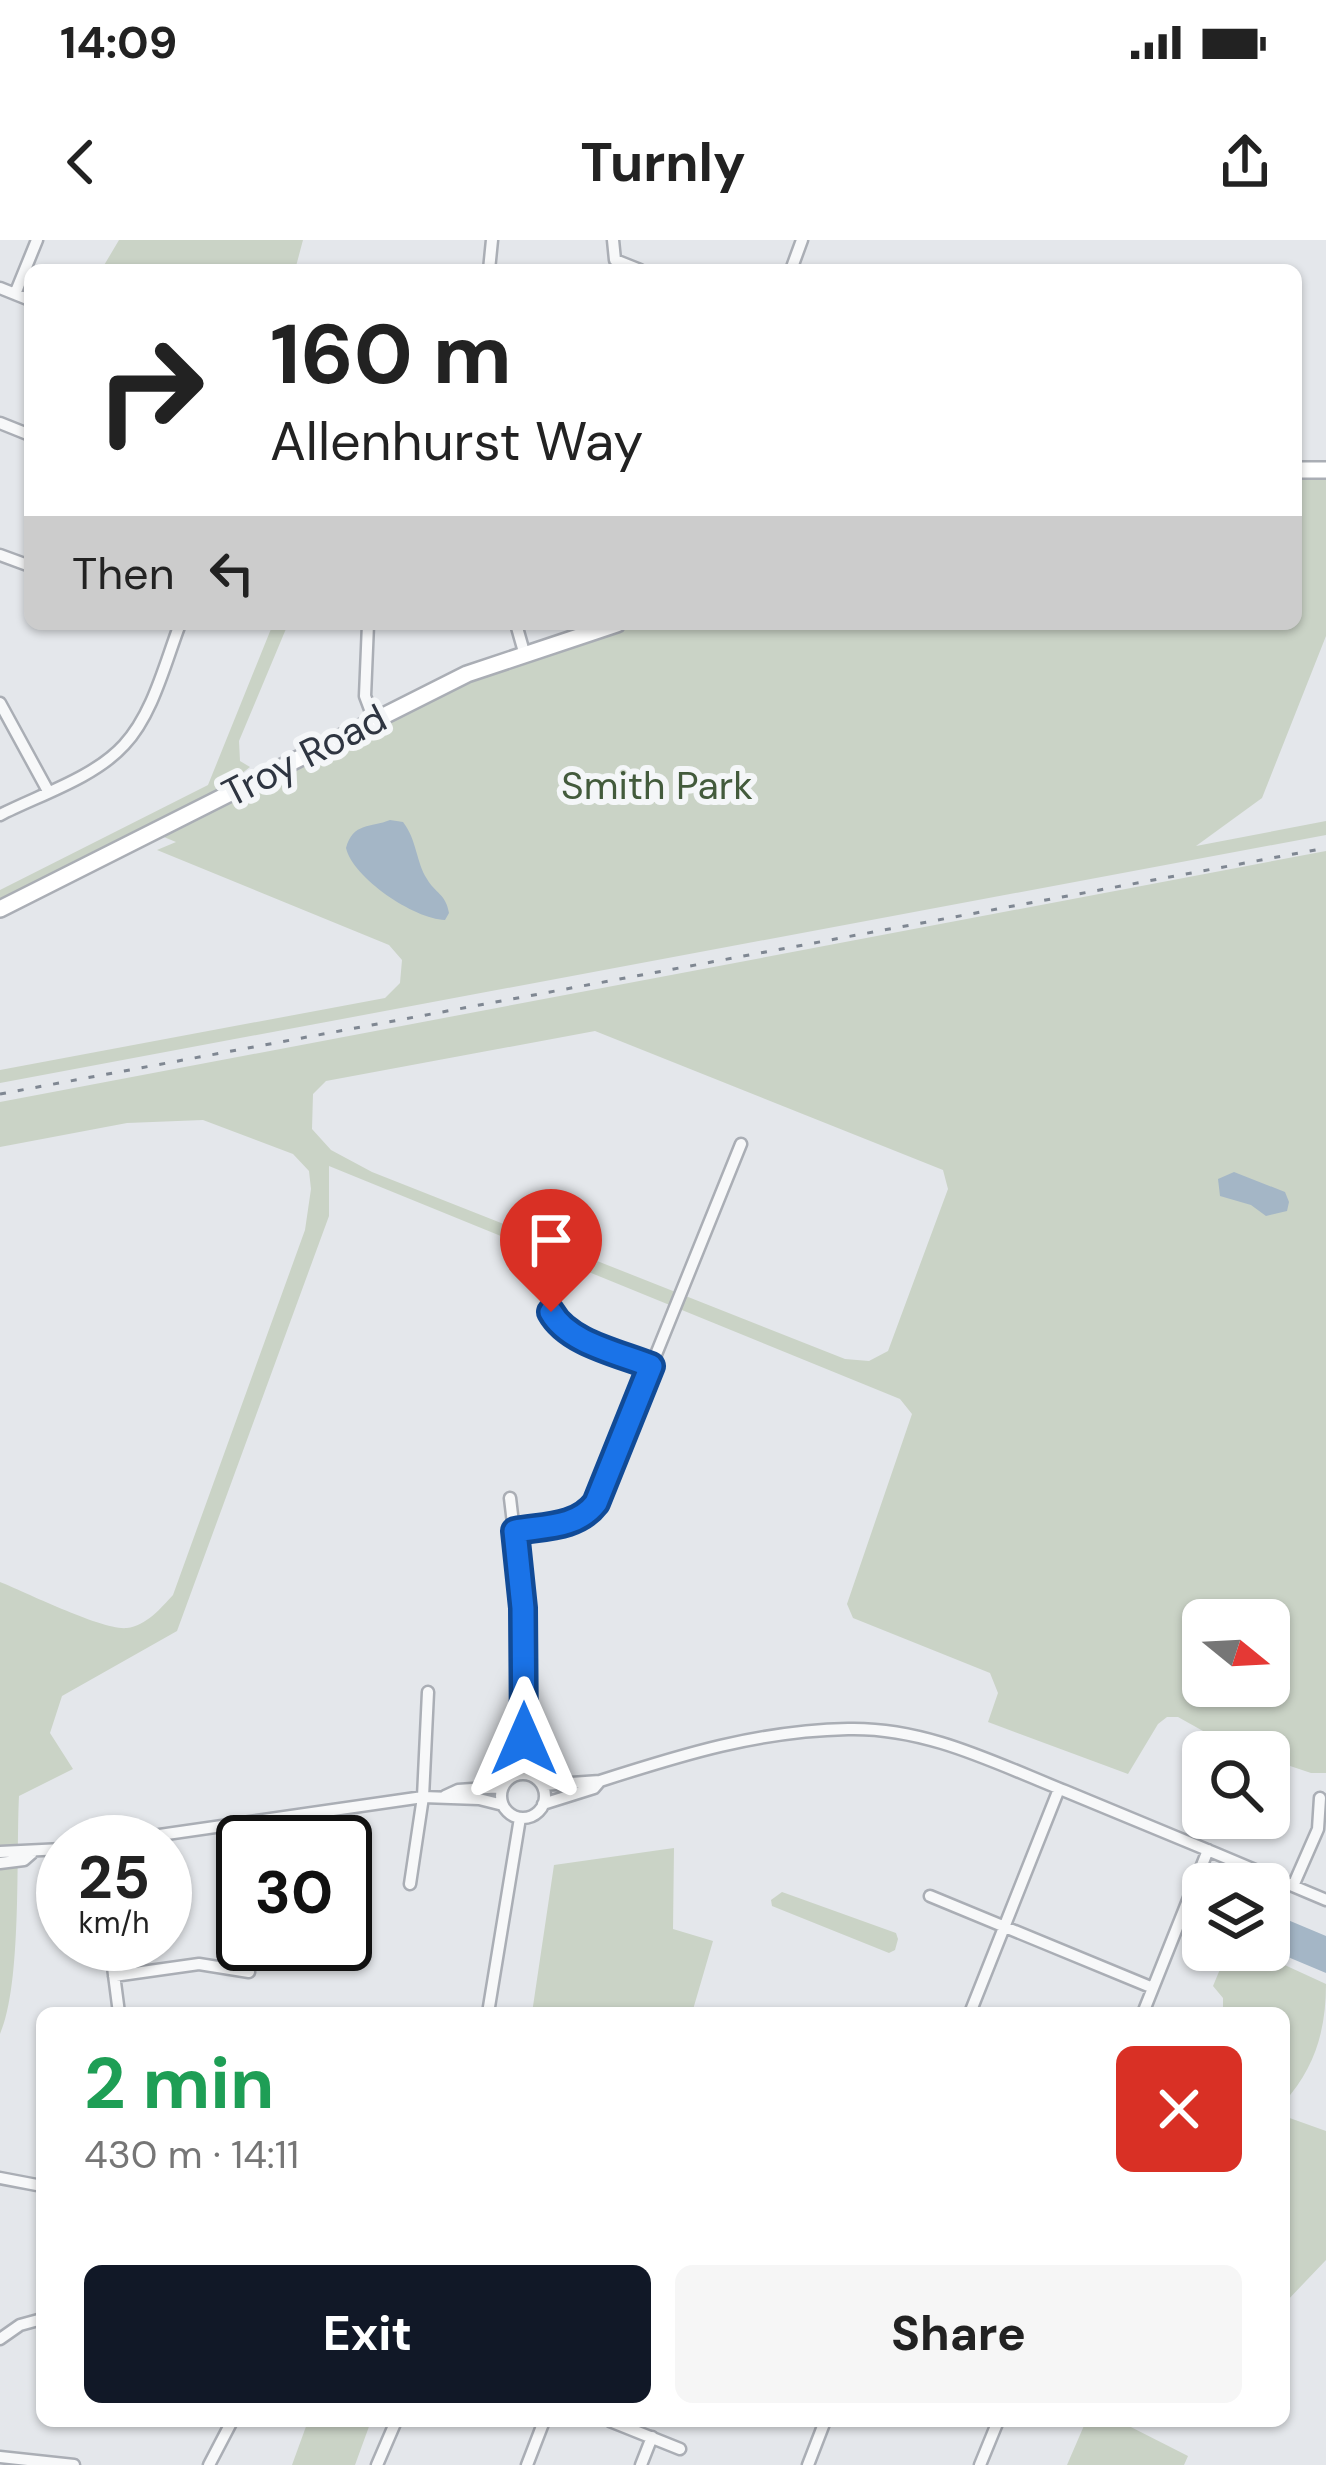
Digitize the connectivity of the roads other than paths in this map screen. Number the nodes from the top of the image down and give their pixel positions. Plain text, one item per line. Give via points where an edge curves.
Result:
1 (613, 240) edge
2 (625, 264) edge
3 (24, 272) edge
4 (0, 288) edge
5 (15, 295) junction
6 (24, 298) edge
7 (177, 630) edge
8 (368, 630) edge
9 (518, 630) edge
10 (597, 630) edge
11 (524, 652) junction
12 (0, 703) edge
13 (374, 720) junction
14 (47, 791) junction
15 (0, 815) edge
16 (0, 909) edge
17 (741, 1144) dead end
18 (545, 1284) dead end
19 (651, 1366) junction
20 (510, 1498) dead end
21 (515, 1531) junction
22 (428, 1693) dead end
23 (524, 1774) junction
24 (600, 1781) junction
25 (542, 1785) junction
26 (502, 1787) junction
27 (1059, 1789) junction
28 (445, 1796) junction
29 (423, 1797) junction
30 (1320, 1798) dead end
31 (543, 1804) junction
32 (503, 1805) junction
33 (520, 1818) junction
34 (192, 1830) edge
35 (1208, 1850) junction
36 (0, 1852) edge
37 (36, 1852) edge
38 (32, 1853) junction
39 (0, 1863) edge
40 (410, 1884) dead end
41 (1293, 1886) junction
42 (930, 1896) dead end
43 (1326, 1900) edge
44 (1004, 1927) junction
45 (113, 1971) edge
46 (249, 1972) dead end
47 (114, 1976) junction
48 (1153, 1988) junction
49 (118, 2007) edge
50 (489, 2007) edge
51 (972, 2007) edge
52 (1145, 2007) edge
53 (0, 2178) edge
54 (36, 2185) edge
55 (36, 2321) edge
56 (0, 2339) edge
57 (229, 2427) edge
58 (393, 2427) edge
59 (542, 2427) edge
60 (625, 2427) edge
61 (823, 2427) edge
62 (996, 2427) edge
63 (652, 2438) junction
64 (680, 2449) dead end
65 (0, 2457) edge
66 (74, 2465) edge
67 (209, 2465) edge
68 (377, 2465) edge
69 (527, 2465) edge
70 (641, 2465) edge
71 (808, 2465) edge
72 (980, 2465) edge

1 - 2 street via 615,260
3 - 5 street
4 - 5 street
5 - 6 street
7 - 14 street via 125,744
8 - 13 street via 365,696
9 - 11 street
10 - 11 street, Troy Road
11 - 13 street, Troy Road
12 - 14 street
13 - 16 street, Troy Road
14 - 15 street
17 - 19 street
18 - 19 street via 560,1327
19 - 21 street via 589,1513
20 - 21 street
21 - 23 street
22 - 29 street
23 - 25 street
23 - 26 street
24 - 25 street
24 - 27 street via 718,1743 853,1728 964,1749
24 - 31 street
25 - 31 street
26 - 28 street
26 - 32 street
27 - 35 street
27 - 44 street
28 - 29 street
28 - 32 street
29 - 34 street
29 - 40 street
30 - 41 street via 1318,1828
31 - 33 street
32 - 33 street
33 - 50 street
35 - 41 street
35 - 48 street
36 - 38 street
37 - 38 street
38 - 39 street
41 - 43 street
42 - 44 street
44 - 48 street
44 - 51 street
45 - 47 street
46 - 47 street via 199,1964
47 - 49 street
48 - 52 street
53 - 54 street
55 - 56 street
57 - 67 street
58 - 68 street
59 - 69 street
60 - 63 street
61 - 71 street
62 - 72 street
63 - 64 street
63 - 70 street
65 - 66 street

